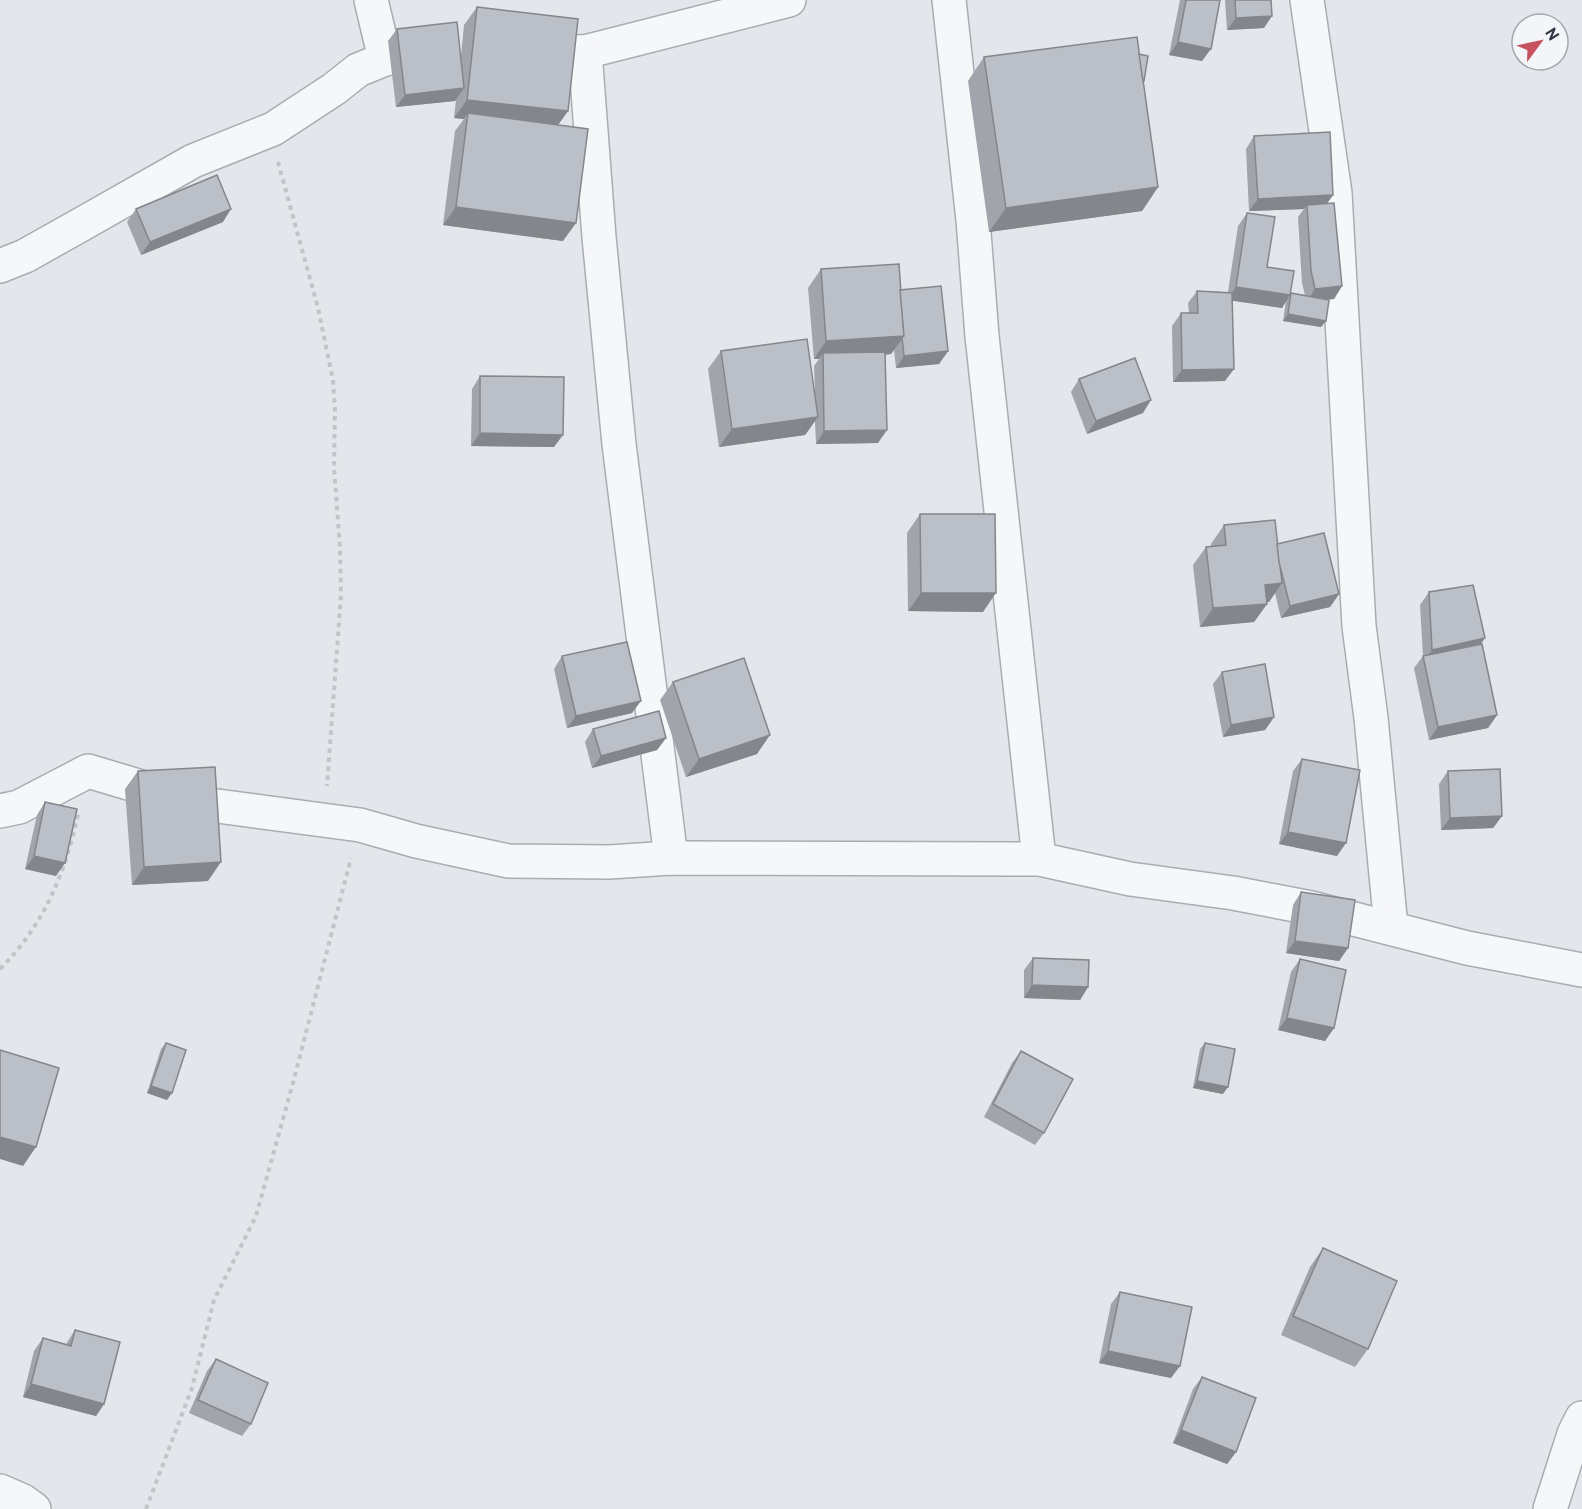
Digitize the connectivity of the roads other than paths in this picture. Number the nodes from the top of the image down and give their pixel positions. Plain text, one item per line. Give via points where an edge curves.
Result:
1 (371, 0) edge
2 (789, 0) edge
3 (949, 0) edge
4 (1307, 0) edge
5 (585, 52) junction
6 (385, 59) junction
7 (0, 266) edge
8 (0, 811) edge
9 (671, 858) junction
10 (1039, 859) junction
11 (1391, 927) junction
12 (1582, 970) edge
13 (1582, 1418) edge
14 (0, 1491) edge
15 (34, 1509) edge
16 (1550, 1509) edge

1 - 6 street
2 - 5 street
3 - 10 street
4 - 11 street via 1335,193 1359,626
5 - 6 street via 482,49 413,52
5 - 9 street via 619,444
6 - 7 street via 358,70 273,129 193,161 25,256
8 - 9 street via 19,807 87,771 195,803 360,825 508,861
9 - 10 street
10 - 11 street via 1130,879 1311,908
11 - 12 street via 1467,948
13 - 16 street
14 - 15 street

